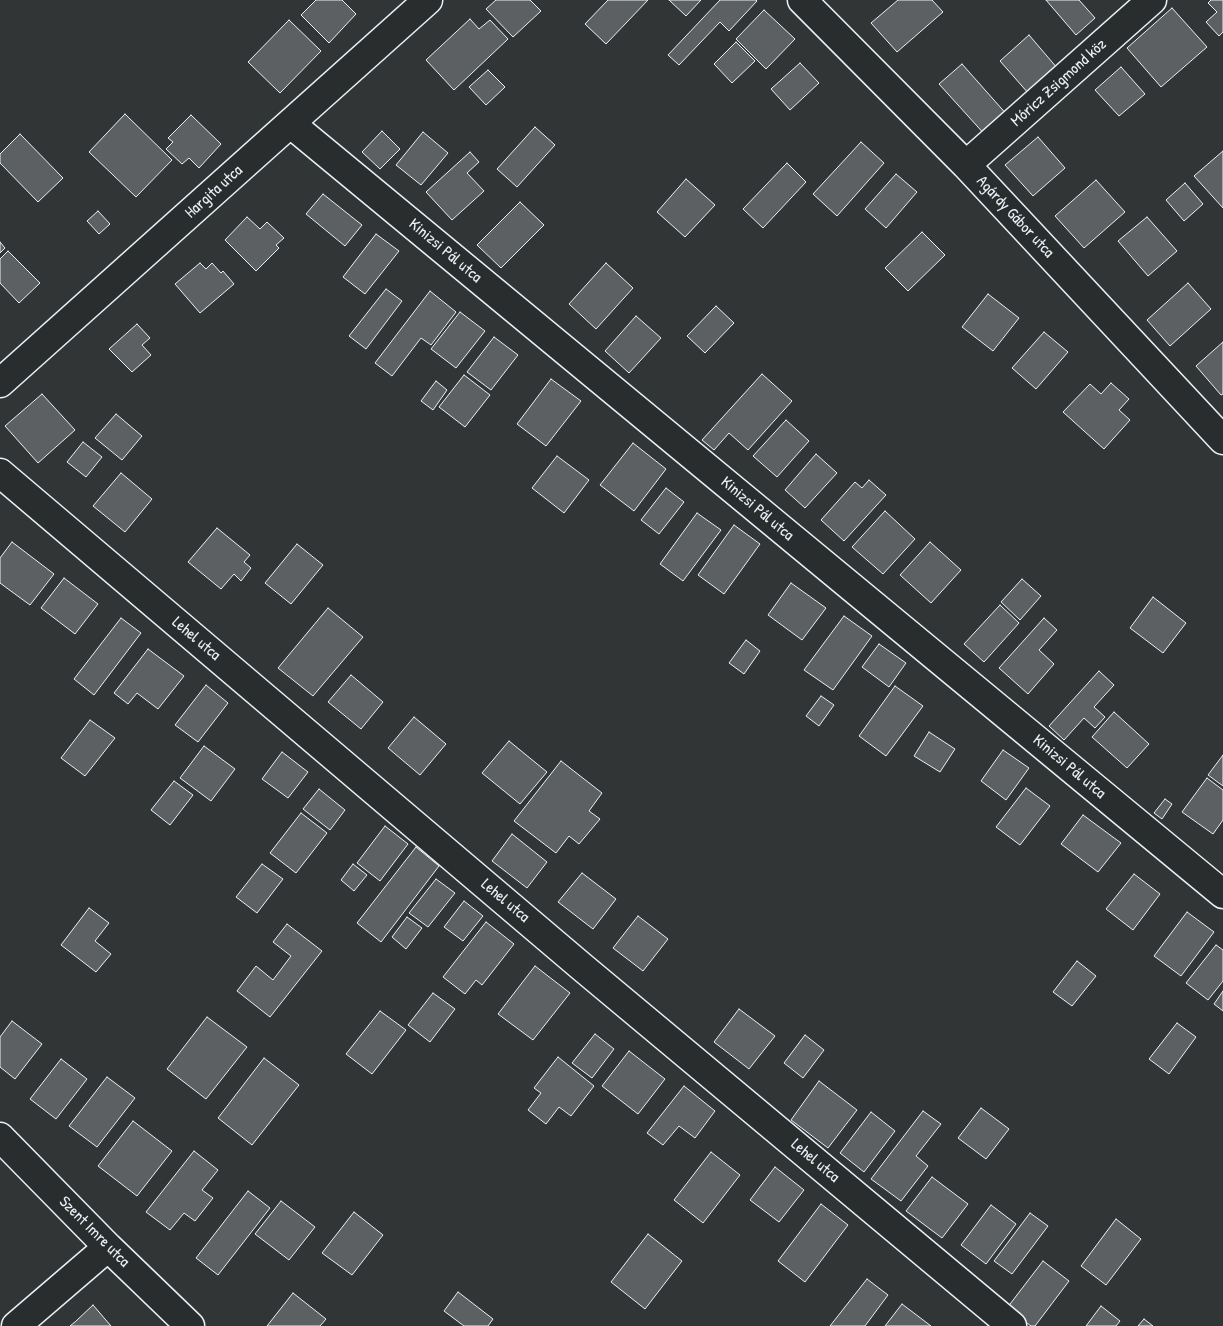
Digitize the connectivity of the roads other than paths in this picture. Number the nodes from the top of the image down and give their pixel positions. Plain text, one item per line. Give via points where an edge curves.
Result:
1 (428, 0) edge
2 (802, 0) edge
3 (1152, 0) edge
4 (291, 124) junction
5 (966, 165) junction
6 (0, 383) edge
7 (1223, 440) edge
8 (0, 473) edge
9 (1223, 894) edge
10 (0, 1137) edge
11 (108, 1248) junction
12 (16, 1326) edge
13 (190, 1326) edge
14 (1012, 1326) edge

1 - 4 street, Hargita utca
2 - 5 street, Agárdy Gábor utca
3 - 5 street, Móricz Zsigmond köz
4 - 6 street, Hargita utca
4 - 9 street, Kinizsi Pál utca
5 - 7 street, Agárdy Gábor utca
8 - 14 street, Lehel utca via 582,967
10 - 11 street, Szent Imre utca
11 - 12 street
11 - 13 street, Szent Imre utca

